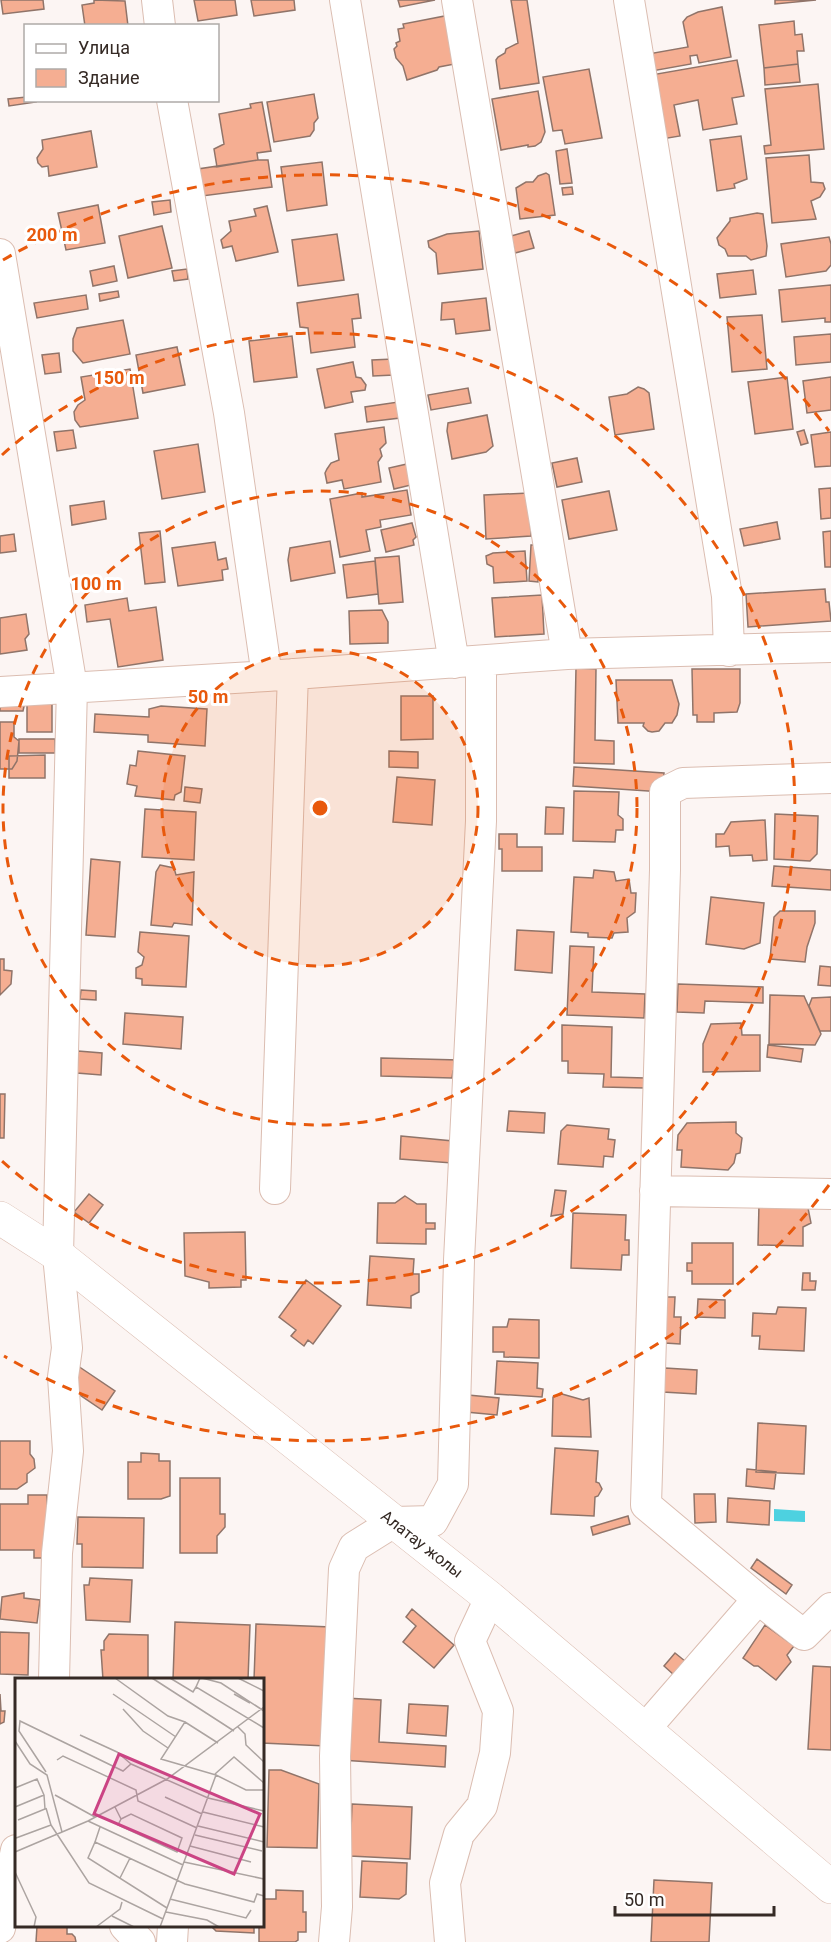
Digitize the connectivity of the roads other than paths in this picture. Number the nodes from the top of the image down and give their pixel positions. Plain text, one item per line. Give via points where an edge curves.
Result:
1 (157, 0) edge
2 (345, 0) edge
3 (457, 0) edge
4 (629, 0) edge
5 (160, 24) edge
6 (172, 102) edge
7 (0, 254) edge
8 (831, 647) edge
9 (729, 651) junction
10 (567, 654) junction
11 (468, 662) junction
12 (280, 675) junction
13 (72, 687) junction
14 (0, 692) edge
15 (831, 778) edge
16 (275, 1189) dead end
17 (655, 1191) junction
18 (831, 1194) edge
19 (0, 1218) edge
20 (58, 1255) junction
21 (394, 1522) junction
22 (490, 1598) junction
23 (758, 1599) junction
24 (831, 1608) edge
25 (54, 1678) edge
26 (645, 1729) junction
27 (15, 1855) edge
28 (831, 1887) edge
29 (126, 1927) edge
30 (173, 1927) edge
31 (0, 1928) edge
32 (140, 1942) edge
33 (172, 1942) edge
34 (334, 1942) edge
35 (450, 1942) edge

1 - 5 street
2 - 11 street
3 - 10 street
4 - 9 street via 727,596
6 - 12 street
7 - 13 street
8 - 9 street
9 - 10 street
10 - 11 street
11 - 12 street
11 - 21 street via 481,821 459,1260 453,1484 432,1521
12 - 13 street
12 - 16 street
13 - 14 street
13 - 20 street
15 - 17 street via 683,783 665,792
17 - 18 street
17 - 23 street via 646,1505
19 - 20 main road, Алатау жолы
20 - 21 main road, Алатау жолы
20 - 25 street via 67,1348 63,1377 68,1451 57,1553
21 - 22 main road, Алатау жолы
21 - 34 street via 354,1547 344,1569 335,1756
22 - 26 main road, Алатау жолы
22 - 35 street via 470,1641 498,1711 495,1753 482,1806 459,1834 445,1883
23 - 24 street via 804,1635
23 - 26 street
26 - 28 main road, Алатау жолы
27 - 31 street
29 - 32 street
30 - 33 street

